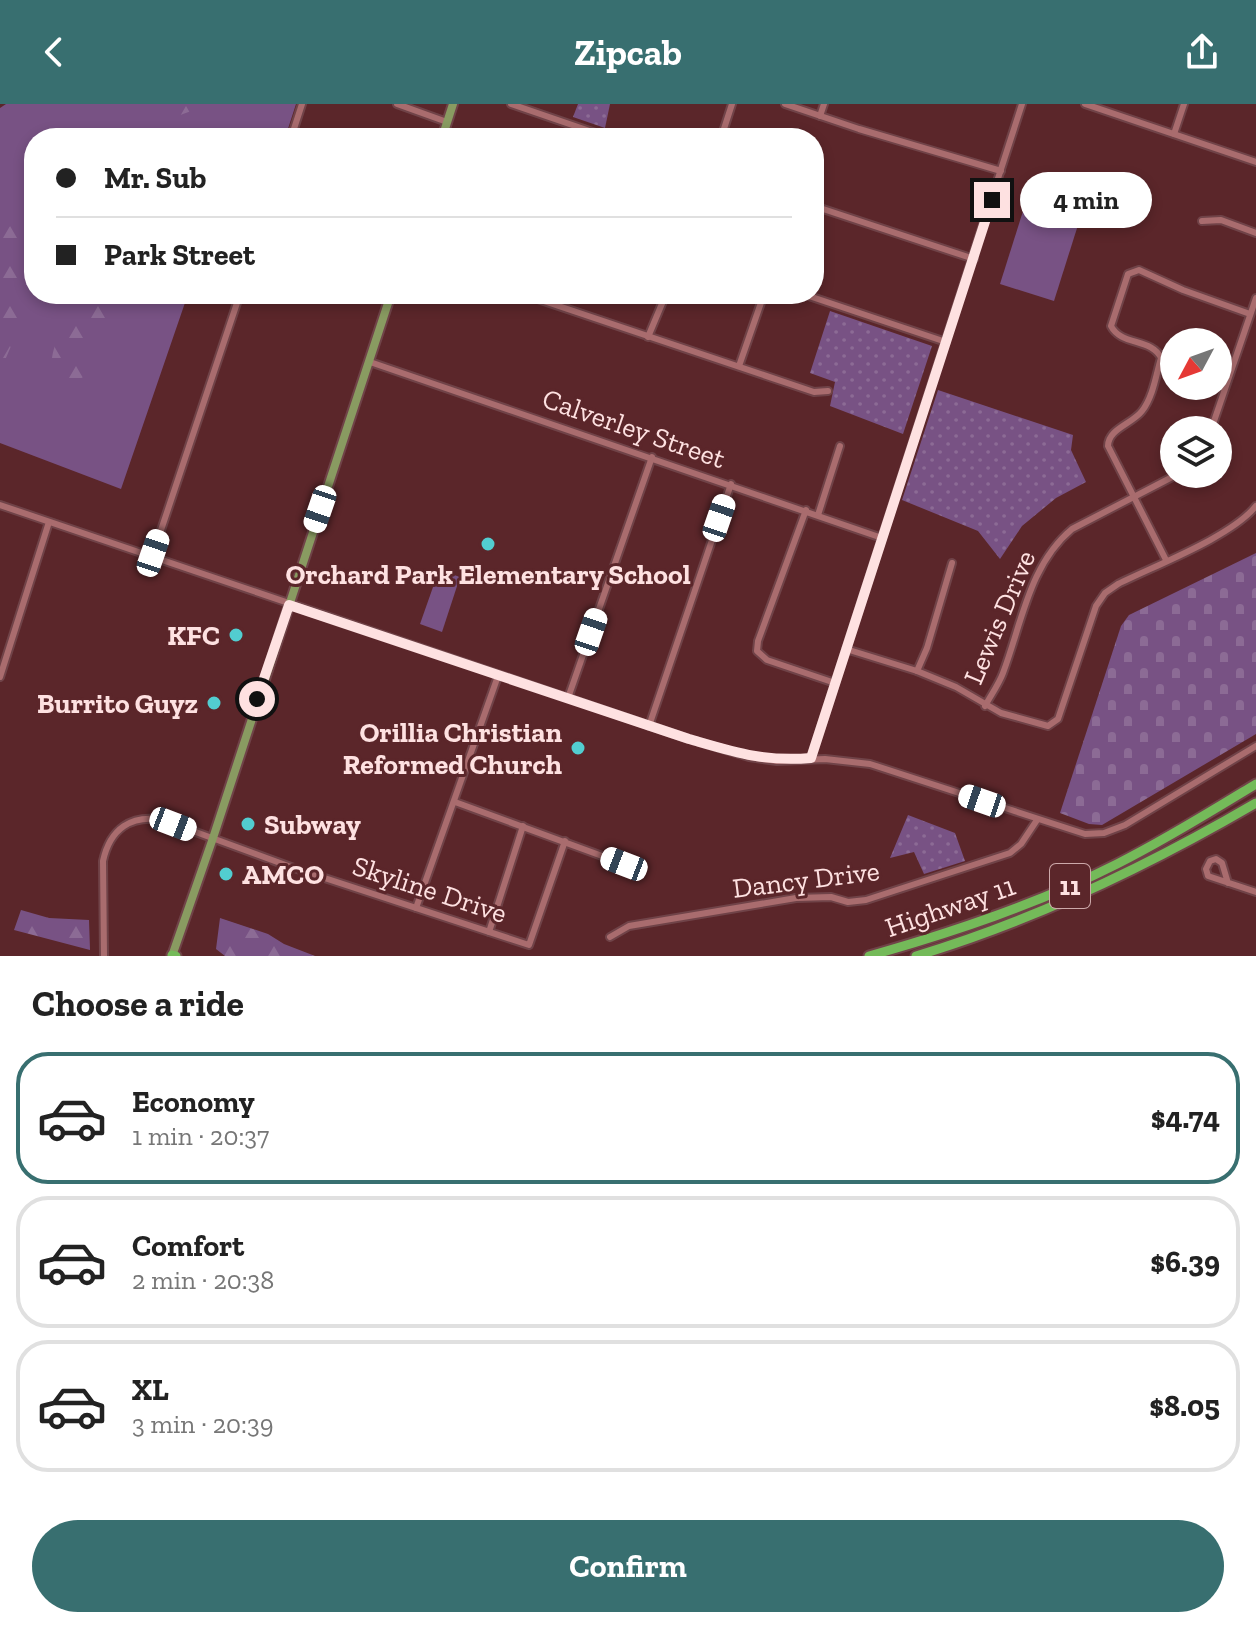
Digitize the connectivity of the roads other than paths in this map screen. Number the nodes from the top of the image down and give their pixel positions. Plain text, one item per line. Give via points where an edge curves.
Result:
1 (302, 104) edge
2 (397, 104) edge
3 (453, 104) edge
4 (511, 104) edge
5 (732, 104) edge
6 (785, 104) edge
7 (824, 104) edge
8 (1022, 104) edge
9 (1085, 104) edge
10 (1184, 104) edge
11 (1110, 108) edge
12 (820, 116) junction
13 (447, 122) junction
14 (294, 128) edge
15 (445, 128) edge
16 (581, 128) edge
17 (724, 128) edge
18 (1174, 134) junction
19 (1256, 162) edge
20 (1001, 171) junction
21 (824, 209) edge
22 (1202, 221) dead end
23 (1256, 233) edge
24 (974, 259) junction
25 (1256, 298) edge
26 (824, 301) edge
27 (237, 304) edge
28 (388, 304) edge
29 (552, 304) edge
30 (662, 304) edge
31 (761, 304) edge
32 (1250, 314) junction
33 (648, 337) junction
34 (946, 342) junction
35 (370, 362) junction
36 (739, 366) junction
37 (828, 391) dead end
38 (1216, 416) edge
39 (840, 446) dead end
40 (652, 457) junction
41 (1160, 483) edge
42 (731, 484) junction
43 (1132, 498) junction
44 (0, 505) edge
45 (1256, 506) edge
46 (806, 510) junction
47 (818, 515) junction
48 (49, 522) junction
49 (882, 538) junction
50 (152, 557) junction
51 (1166, 560) junction
52 (952, 563) dead end
53 (289, 605) junction
54 (846, 649) junction
55 (917, 671) junction
56 (498, 676) junction
57 (0, 677) edge
58 (835, 683) junction
59 (568, 698) junction
60 (985, 706) junction
61 (649, 726) junction
62 (1256, 746) edge
63 (811, 758) junction
64 (1256, 783) edge
65 (455, 802) junction
66 (1256, 803) edge
67 (1037, 820) junction
68 (523, 826) junction
69 (213, 838) junction
70 (565, 841) junction
71 (624, 864) dead end
72 (1228, 883) dead end
73 (1256, 892) edge
74 (416, 908) junction
75 (489, 932) junction
76 (610, 937) dead end
77 (104, 956) edge
78 (173, 956) edge
79 (869, 956) edge
80 (916, 956) edge

1 - 14 street
2 - 13 street
3 - 13 main road
4 - 16 street
5 - 17 street
6 - 12 street
7 - 12 street
8 - 20 street
9 - 11 street
10 - 18 street
11 - 18 street
12 - 20 street
13 - 15 main road
18 - 19 street
20 - 24 street
21 - 24 street
22 - 23 street via 1221,220
24 - 34 street
25 - 32 street
26 - 34 street
27 - 50 street
28 - 35 main road
29 - 33 street
30 - 33 street
31 - 36 street
32 - 38 street
32 - 43 street via 1139,270 1128,274 1111,326 1117,335 1156,349 1161,358 1141,412 1108,440
33 - 36 street
34 - 49 street
35 - 40 street, Calverley Street
35 - 53 main road
36 - 37 street via 814,392
39 - 47 street
40 - 42 street, Calverley Street
40 - 59 street
41 - 43 street, Lewis Drive
42 - 46 street, Calverley Street
42 - 61 street
43 - 51 street
43 - 60 street, Lewis Drive via 1072,529 1048,553 1002,676
44 - 48 street
45 - 51 street via 1218,535
46 - 47 street, Calverley Street
46 - 58 street via 757,651 767,660
47 - 49 street, Calverley Street
48 - 50 street
48 - 57 street
49 - 54 street
50 - 53 street
51 - 60 street via 1118,584 1096,606 1054,723 1048,726
52 - 55 street
53 - 56 street
53 - 69 main road
54 - 55 street
54 - 58 street
55 - 60 street
56 - 59 street
56 - 65 street
58 - 63 street
59 - 61 street
61 - 63 street via 749,757
62 - 67 street via 1104,833 1085,834
63 - 67 street via 870,764
64 - 79 highway, Highway 11 / 11 via 1159,842 1073,885
65 - 68 street
65 - 74 street
66 - 80 highway, Highway 11 / 11 via 1100,887
67 - 76 street, Dancy Drive via 1010,853 866,900 796,898 629,926
68 - 70 street
68 - 75 street
69 - 74 street, Skyline Drive
69 - 77 street, Skyline Drive via 155,818 129,822 117,830 103,861
69 - 78 main road
70 - 71 street
70 - 75 street, Skyline Drive via 529,945
72 - 73 street
74 - 75 street, Skyline Drive

